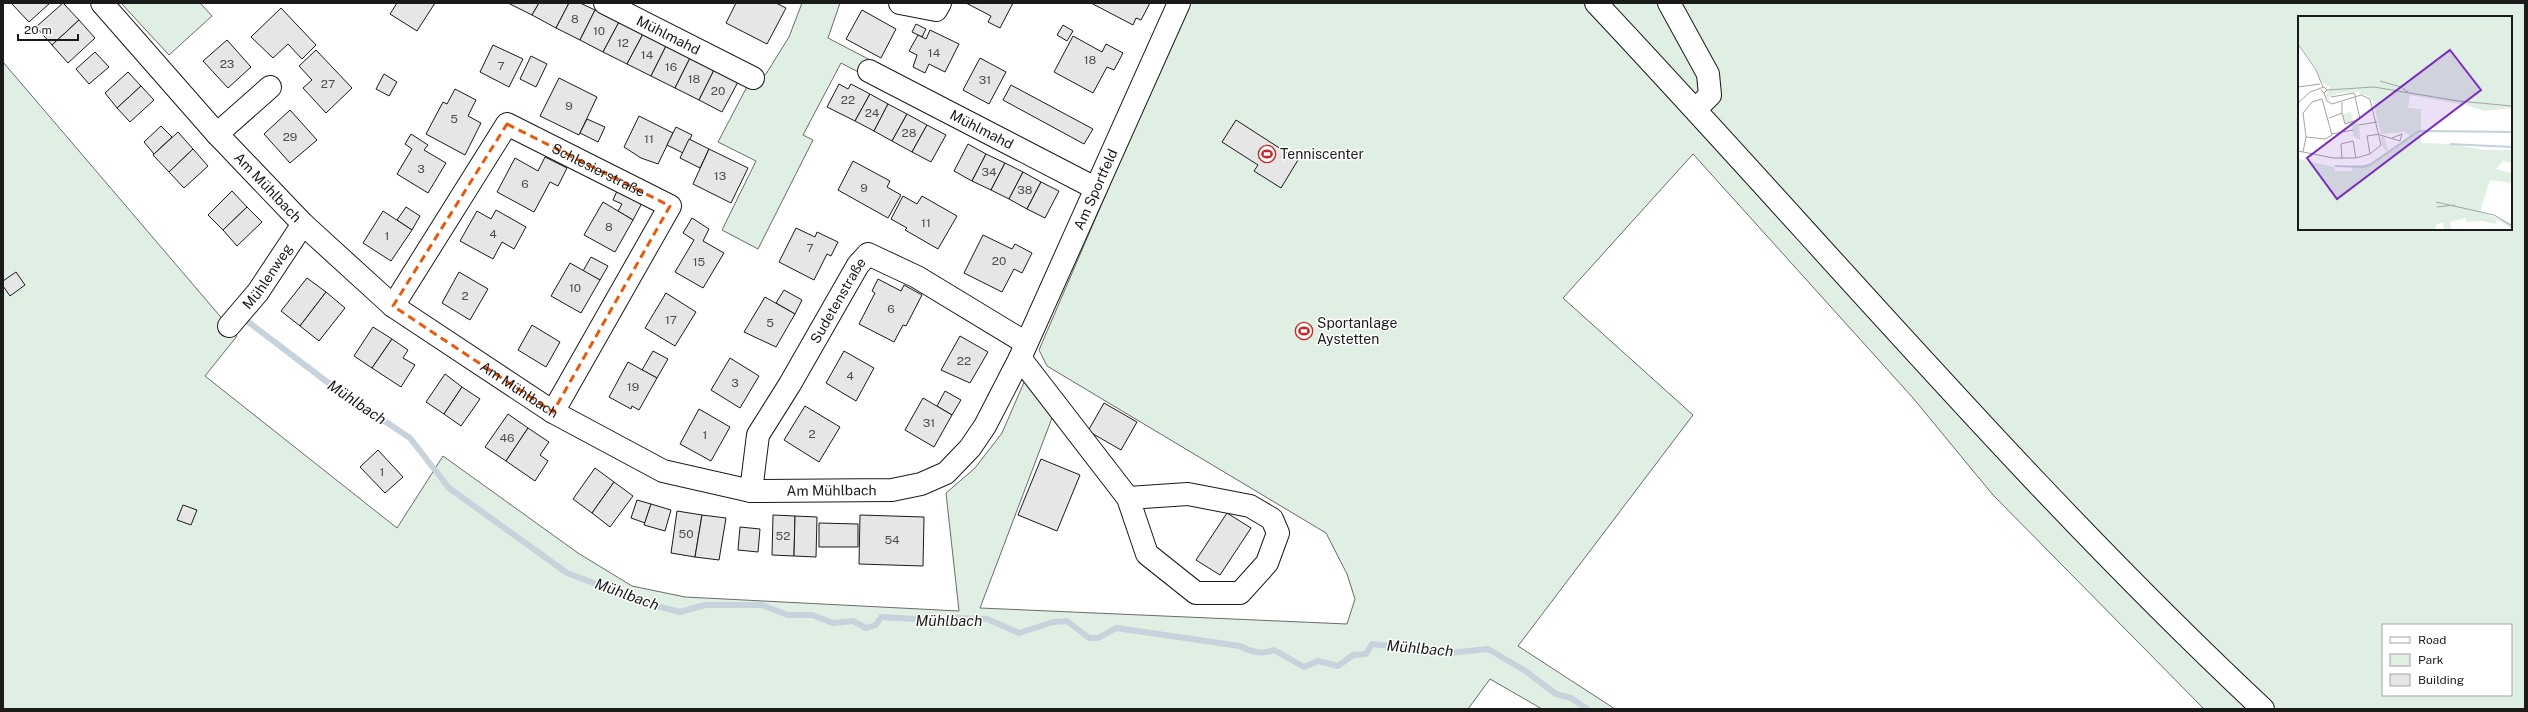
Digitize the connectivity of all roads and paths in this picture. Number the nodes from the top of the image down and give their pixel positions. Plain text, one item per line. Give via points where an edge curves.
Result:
1 (102, 3) edge
2 (605, 3) edge
3 (900, 3) edge
4 (940, 3) edge
5 (1179, 3) edge
6 (1596, 3) edge
7 (1669, 3) edge
8 (869, 70) dead end
9 (753, 78) dead end
10 (270, 87) dead end
11 (1696, 109) junction
12 (217, 134) junction
13 (1095, 188) junction
14 (303, 224) junction
15 (393, 306) junction
16 (229, 326) dead end
17 (1019, 359) junction
18 (553, 412) junction
19 (751, 491) junction
20 (1128, 498) junction
21 (2264, 709) edge

1 - 12 street, Am Mühlbach
2 - 9 street, Mühlmahd
3 - 4 street via 936,10
5 - 13 street, Am Sportfeld
6 - 11 street
7 - 11 street via 1708,74 1710,95
8 - 13 street, Mühlmahd
10 - 12 street
11 - 21 street via 2010,455 2183,634
12 - 14 street, Am Mühlbach
13 - 17 street, Am Sportfeld
14 - 15 street, Am Mühlbach
14 - 16 street, Mühlenweg via 258,292
15 - 18 street, Am Mühlbach
15 - 18 street, Schlesierstraße via 507,124 670,206
17 - 19 street, Am Mühlbach via 985,426 970,448 946,473 922,484 892,490
17 - 19 street, Sudetenstraße via 917,277 868,254 858,265 758,435
17 - 20 street
18 - 19 street, Am Mühlbach via 663,471
20 - 20 street via 1147,554 1196,593 1240,593 1267,563 1278,533 1272,520 1250,506 1188,494

